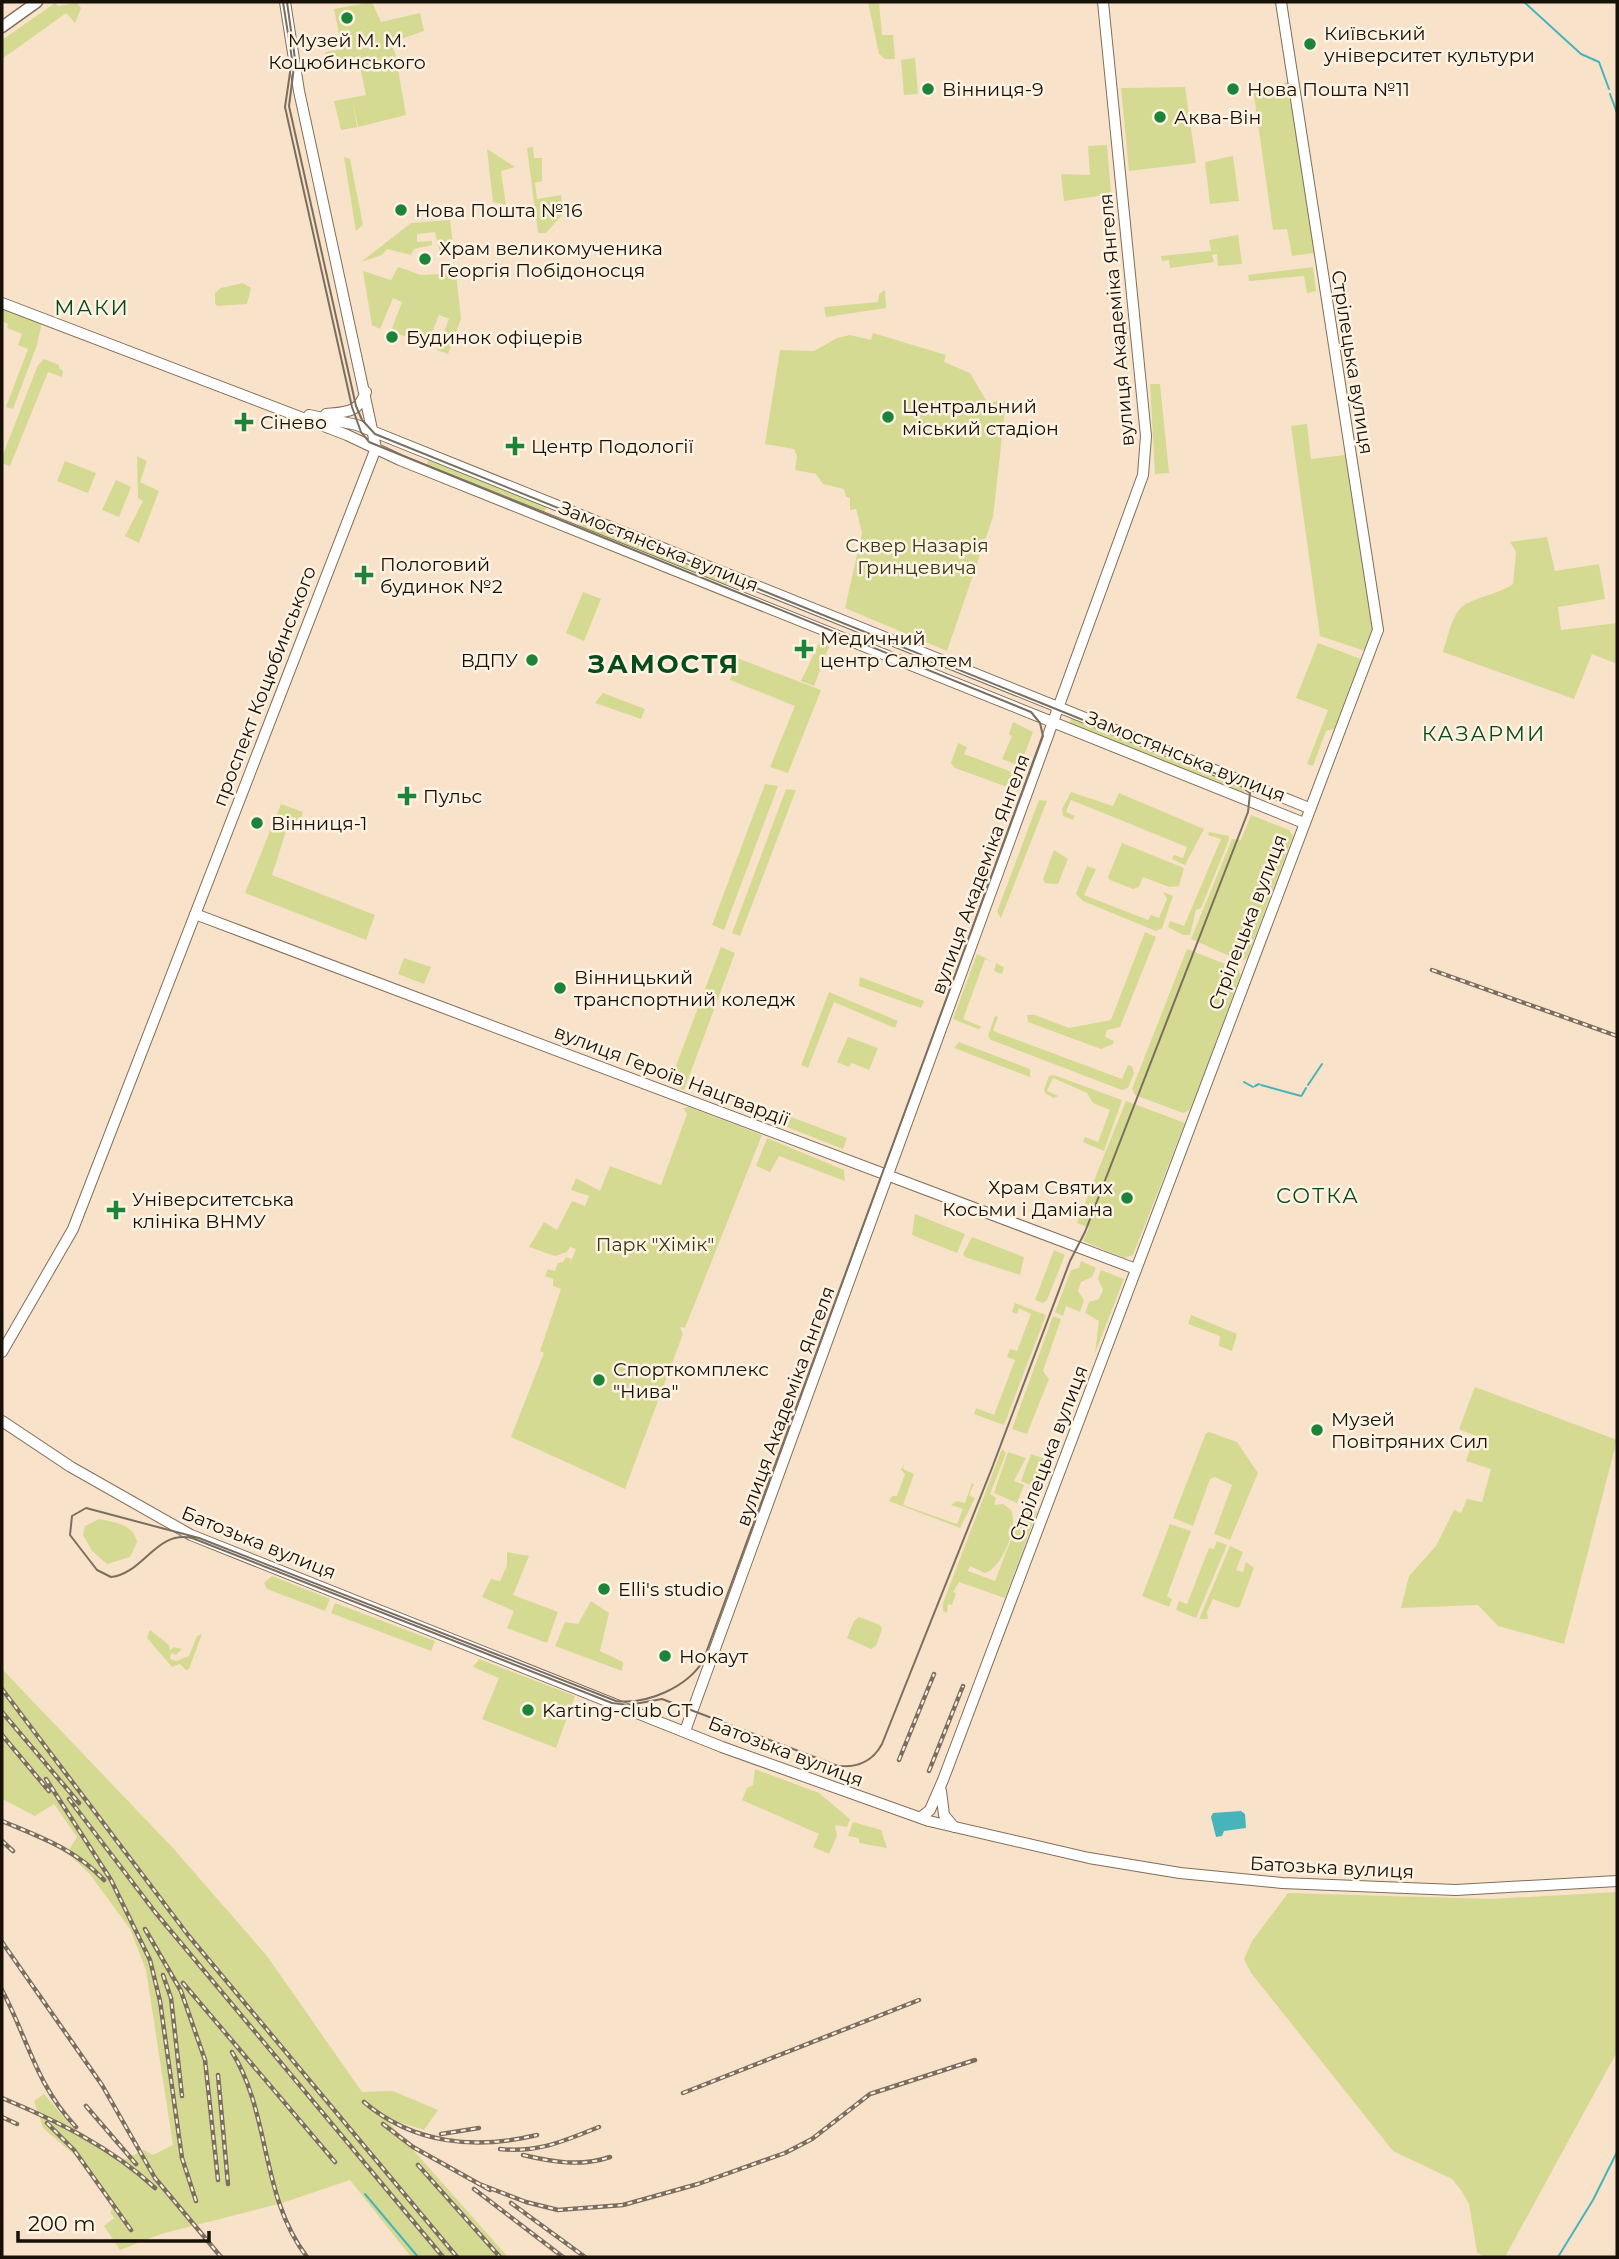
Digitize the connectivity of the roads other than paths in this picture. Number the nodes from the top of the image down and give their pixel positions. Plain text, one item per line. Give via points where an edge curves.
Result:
1 (37, 2) edge
2 (285, 2) edge
3 (1103, 2) edge
4 (1281, 2) edge
5 (2, 27) edge
6 (2, 303) edge
7 (367, 396) junction
8 (294, 415) junction
9 (309, 415) junction
10 (375, 432) junction
11 (352, 437) junction
12 (406, 445) junction
13 (377, 450) junction
14 (400, 460) junction
15 (368, 466) junction
16 (1057, 707) junction
17 (1053, 722) junction
18 (1309, 808) junction
19 (1304, 823) junction
20 (195, 914) junction
21 (888, 1175) junction
22 (1136, 1269) junction
23 (2, 1352) edge
24 (2, 1421) edge
25 (685, 1731) junction
26 (943, 1780) junction
27 (920, 1818) junction
28 (954, 1827) junction
29 (1617, 1881) edge

1 - 5 main road
2 - 7 main road, проспект Коцюбинського via 299,91
3 - 16 main road, вулиця Академіка Янгеля via 1146,451 1138,494
4 - 18 main road, Стрілецька вулиця via 1378,630
6 - 8 main road, Замостянська вулиця
7 - 9 main road via 353,411
7 - 10 main road, проспект Коцюбинського
7 - 12 main road via 383,431
8 - 9 main road
8 - 11 main road, Замостянська вулиця
9 - 10 main road, Замостянська вулиця
10 - 11 main road via 367,440
10 - 12 main road, Замостянська вулиця
10 - 13 main road, проспект Коцюбинського
11 - 13 main road, Замостянська вулиця
11 - 15 main road via 365,452
12 - 13 main road via 392,441
12 - 16 main road, Замостянська вулиця
13 - 14 main road, Замостянська вулиця
13 - 15 main road, проспект Коцюбинського
14 - 15 main road
14 - 17 main road, Замостянська вулиця
15 - 20 main road, проспект Коцюбинського
16 - 17 main road, вулиця Академіка Янгеля
16 - 18 main road, Замостянська вулиця
17 - 19 main road, Замостянська вулиця
17 - 21 main road, вулиця Академіка Янгеля
18 - 19 main road, Стрілецька вулиця
19 - 22 main road, Стрілецька вулиця
20 - 21 main road, вулиця Героїв Нацгвардії
20 - 23 main road, проспект Коцюбинського via 73,1229
21 - 22 main road, вулиця Героїв Нацгвардії
21 - 25 main road, вулиця Академіка Янгеля
22 - 26 main road, Стрілецька вулиця
24 - 25 main road, Батозька вулиця via 191,1535
25 - 27 main road, Батозька вулиця
26 - 27 main road, Стрілецька вулиця via 930,1810
26 - 28 main road via 941,1807
27 - 28 main road, Батозька вулиця
28 - 29 main road, Батозька вулиця via 1089,1858 1282,1883 1456,1890

